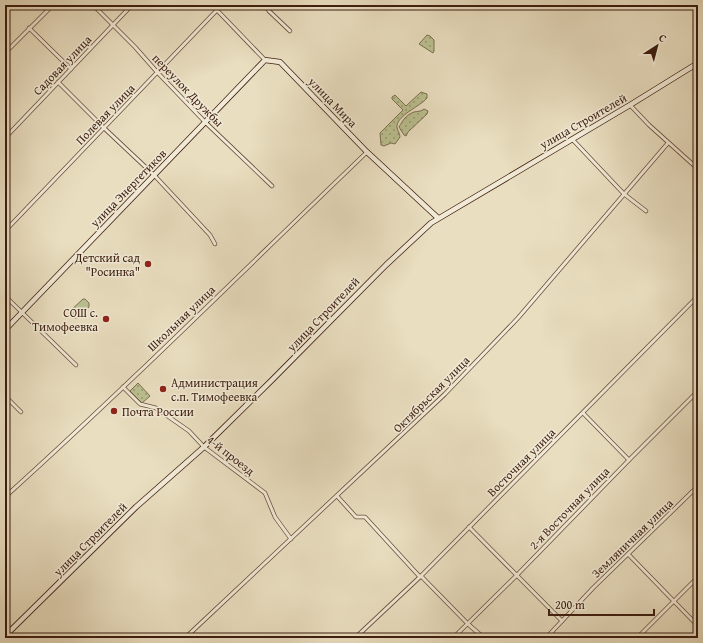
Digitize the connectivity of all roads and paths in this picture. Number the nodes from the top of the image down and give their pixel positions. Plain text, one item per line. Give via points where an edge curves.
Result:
1 (53, 5) edge
2 (92, 5) edge
3 (132, 5) edge
4 (212, 5) edge
5 (269, 5) edge
6 (217, 10) junction
7 (112, 25) junction
8 (29, 28) junction
9 (290, 31) dead end
10 (5, 46) edge
11 (8, 49) junction
12 (5, 53) edge
13 (265, 60) junction
14 (698, 63) edge
15 (70, 69) junction
16 (157, 72) junction
17 (58, 82) junction
18 (630, 105) junction
19 (205, 122) junction
20 (104, 128) junction
21 (5, 138) edge
22 (572, 139) junction
23 (668, 143) junction
24 (367, 152) junction
25 (698, 169) edge
26 (154, 175) junction
27 (272, 186) dead end
28 (624, 194) junction
29 (646, 211) dead end
30 (438, 218) junction
31 (5, 231) edge
32 (215, 244) dead end
33 (5, 296) edge
34 (698, 297) edge
35 (22, 312) junction
36 (5, 330) edge
37 (76, 365) dead end
38 (123, 387) junction
39 (698, 390) edge
40 (5, 396) edge
41 (22, 412) dead end
42 (583, 413) junction
43 (204, 447) junction
44 (629, 460) junction
45 (698, 486) edge
46 (5, 496) edge
47 (337, 496) junction
48 (469, 527) junction
49 (291, 540) junction
50 (628, 554) junction
51 (517, 575) junction
52 (421, 577) junction
53 (698, 577) edge
54 (674, 601) junction
55 (562, 620) junction
56 (468, 624) junction
57 (698, 626) edge
58 (5, 636) edge
59 (185, 638) edge
60 (355, 638) edge
61 (453, 638) edge
62 (484, 638) edge
63 (546, 638) edge
64 (637, 638) edge

1 - 8 street
2 - 7 street, переулок Дружбы
3 - 7 street, Садовая улица
4 - 6 street, улица Мира
5 - 9 street via 269,11
6 - 13 street, улица Мира
6 - 16 street, Полевая улица
7 - 15 street, Садовая улица
7 - 16 street, переулок Дружбы
8 - 11 street
8 - 15 street
10 - 11 street
11 - 12 street
13 - 19 main road, улица Энергетиков
13 - 24 main road, улица Мира via 280,62
14 - 18 main road, улица Строителей
15 - 17 street, Садовая улица
16 - 19 street, переулок Дружбы
16 - 20 street, Полевая улица
17 - 20 street
17 - 21 street, Садовая улица
18 - 22 main road, улица Строителей
18 - 23 street
19 - 26 main road, улица Энергетиков
19 - 27 street, переулок Дружбы
20 - 26 street
20 - 31 street, Полевая улица
22 - 28 street
22 - 30 main road, улица Строителей
23 - 25 street
23 - 28 street, Октябрьская улица
24 - 30 main road, улица Мира
24 - 38 street, Школьная улица
26 - 32 street via 210,235
26 - 35 main road, улица Энергетиков
28 - 29 street
28 - 47 street, Октябрьская улица via 518,318 445,394
30 - 43 main road, улица Строителей via 386,265
33 - 35 street
34 - 42 street, Восточная улица
35 - 36 main road, улица Энергетиков
35 - 37 street
38 - 43 street, 4-й проезд via 140,404 156,408 189,431
38 - 46 street, Школьная улица
39 - 44 street, 2-я Восточная улица
40 - 41 street
42 - 44 street
42 - 48 street, Восточная улица
43 - 49 street, 4-й проезд via 265,493 275,517
43 - 58 main road, улица Строителей via 136,507
44 - 51 street, 2-я Восточная улица
45 - 50 street, Земляничная улица
47 - 49 street, Октябрьская улица
47 - 52 street via 356,517 366,517
48 - 51 street
48 - 52 street, Восточная улица
49 - 59 street, Октябрьская улица
50 - 54 street
50 - 55 street, Земляничная улица
51 - 55 street
51 - 56 street, 2-я Восточная улица
52 - 56 street
52 - 60 street, Восточная улица
53 - 54 street
54 - 57 street
54 - 64 street
55 - 63 street, Земляничная улица
56 - 61 street, 2-я Восточная улица
56 - 62 street

